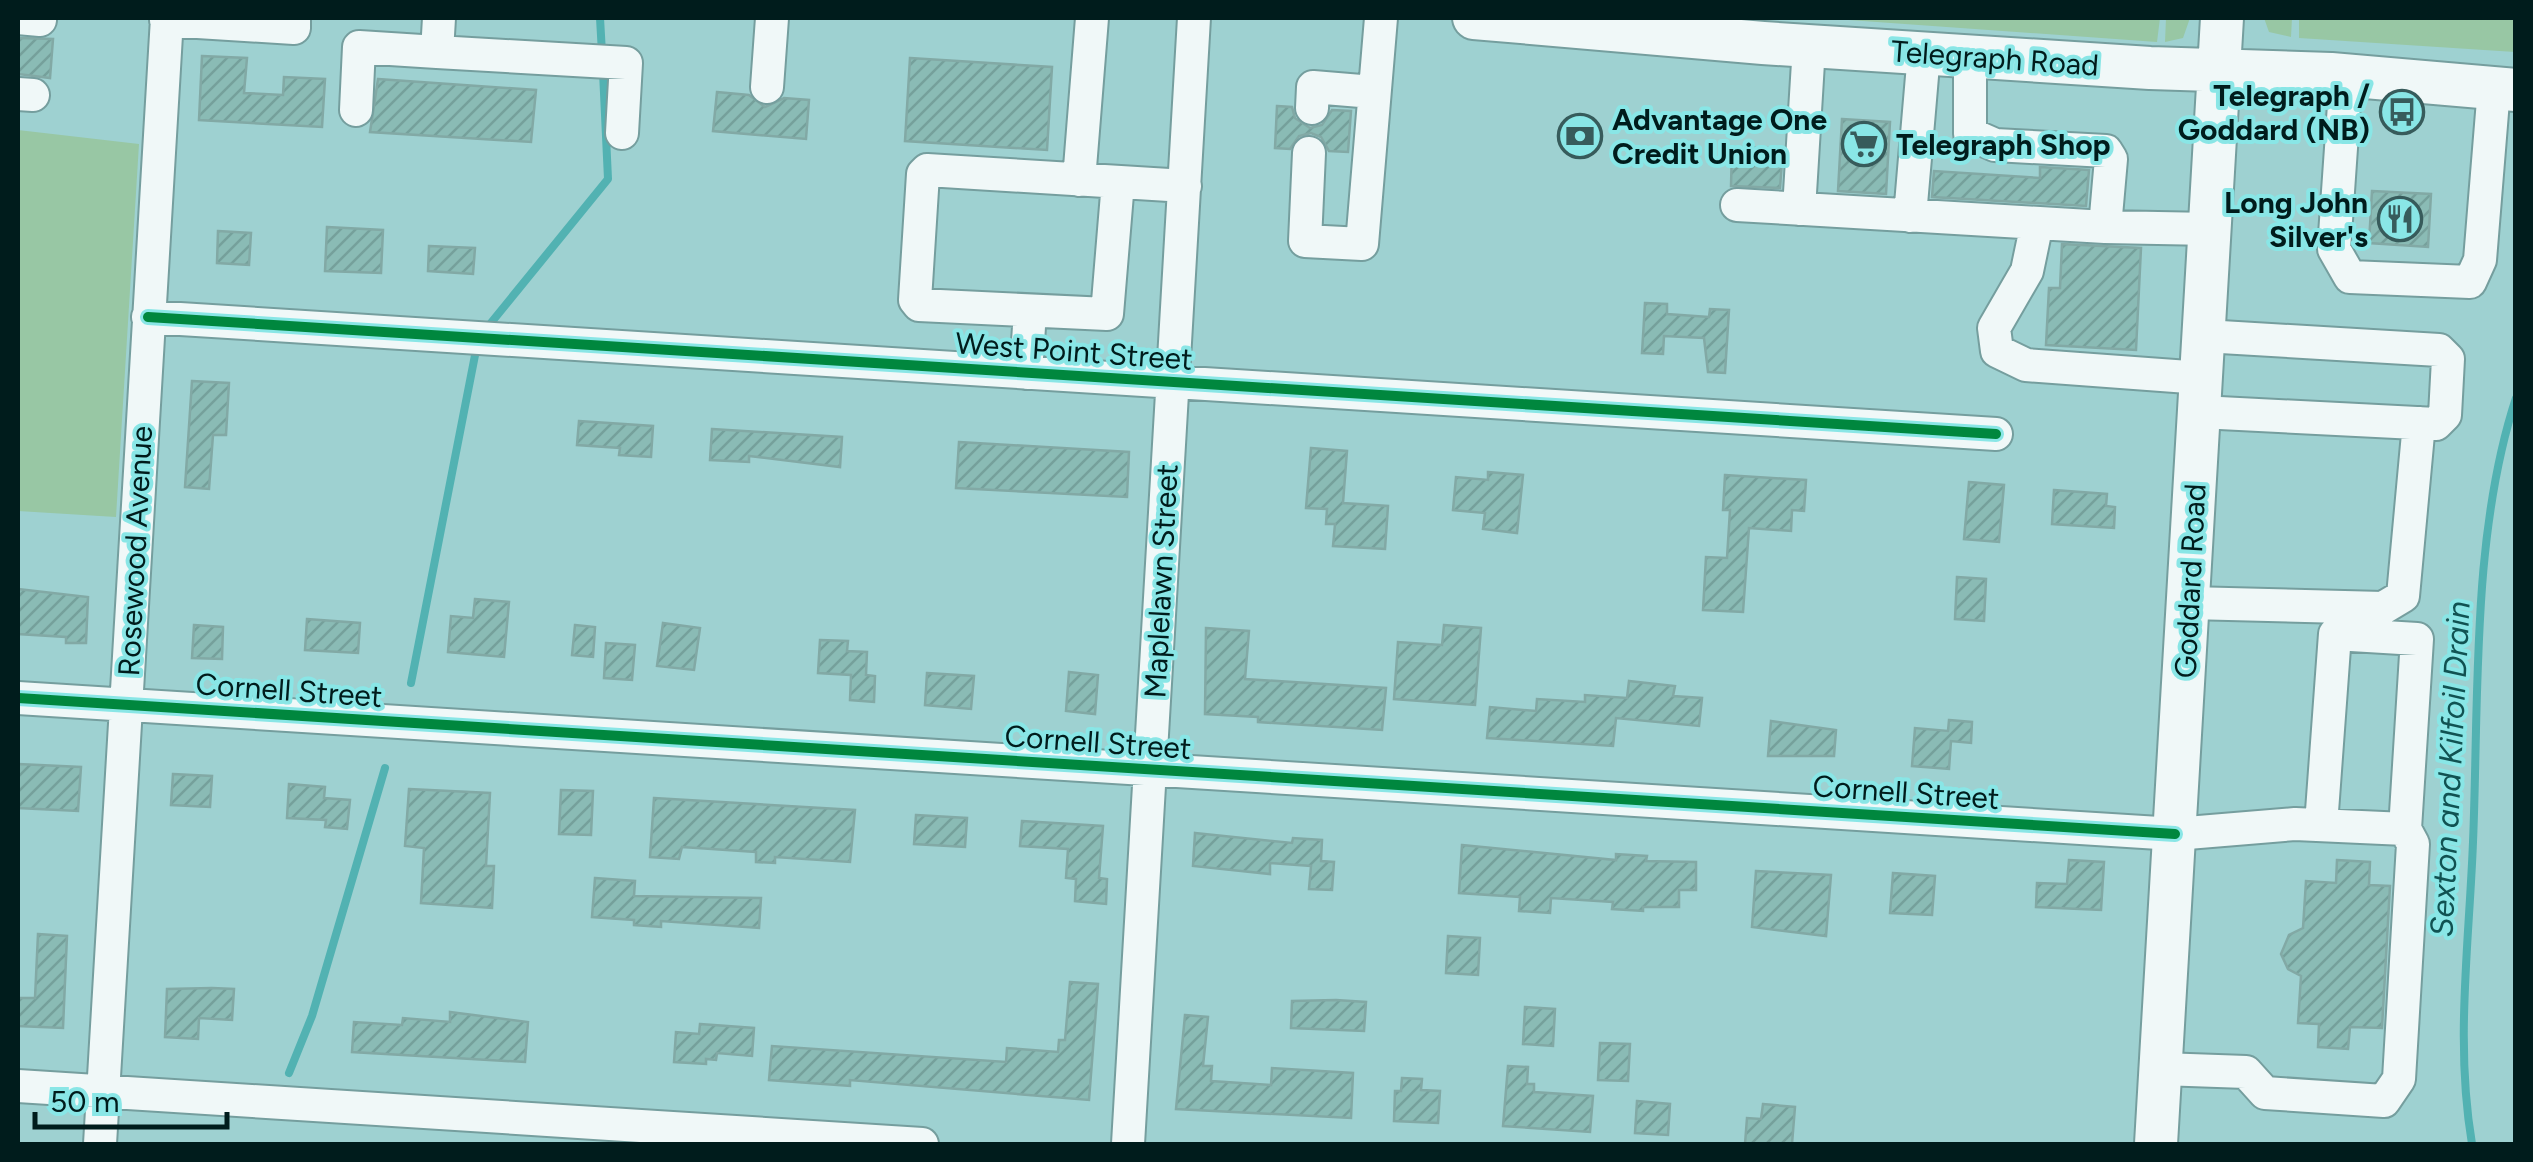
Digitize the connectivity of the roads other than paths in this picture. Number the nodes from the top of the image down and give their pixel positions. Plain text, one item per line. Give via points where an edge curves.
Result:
1 (294, 18) edge
2 (439, 18) edge
3 (772, 18) edge
4 (1092, 18) edge
5 (1194, 18) edge
6 (1381, 18) edge
7 (1474, 18) edge
8 (2222, 18) edge
9 (166, 19) edge
10 (1708, 28) edge
11 (1810, 46) junction
12 (437, 52) junction
13 (1924, 53) junction
14 (1970, 56) junction
15 (2220, 70) junction
16 (2326, 74) junction
17 (2508, 80) edge
18 (767, 87) dead end
19 (1373, 92) junction
20 (1312, 108) dead end
21 (356, 110) dead end
22 (622, 133) dead end
23 (1309, 154) dead end
24 (1079, 180) junction
25 (1118, 182) junction
26 (1184, 186) junction
27 (1737, 205) dead end
28 (1799, 209) junction
29 (1910, 216) junction
30 (2037, 223) junction
31 (2105, 228) junction
32 (2210, 229) junction
33 (1030, 311) junction
34 (148, 316) junction
35 (1026, 373) junction
36 (2202, 375) junction
37 (1172, 382) junction
38 (2419, 423) junction
39 (1996, 434) dead end
40 (2188, 603) junction
41 (18, 698) edge
42 (126, 704) junction
43 (1150, 770) junction
44 (2321, 825) junction
45 (2405, 830) junction
46 (2175, 834) junction
47 (2160, 1069) junction
48 (18, 1086) edge
49 (103, 1092) junction
50 (100, 1144) edge
51 (922, 1144) edge
52 (1128, 1144) edge
53 (2156, 1144) edge

1 - 9 street via 294,28
2 - 12 street
3 - 18 street
4 - 24 street
5 - 26 street, Maplelawn Street
6 - 19 street
7 - 10 main road, Telegraph Road
8 - 15 main road, Goddard Road
9 - 34 street, Rosewood Avenue
10 - 11 main road, Telegraph Road
11 - 13 main road, Telegraph Road
11 - 28 street
12 - 21 street via 360,47
12 - 22 street via 626,63
13 - 14 main road, Telegraph Road
13 - 29 street
14 - 15 main road, Telegraph Road
14 - 31 street via 1970,134 1994,145 2106,151 2111,159
15 - 16 main road, Telegraph Road
15 - 32 main road, Goddard Road
16 - 17 main road via 2339,50
16 - 17 street via 2334,249 2350,277 2470,282 2480,260
19 - 20 street via 1313,87
19 - 23 street via 1362,244 1305,241
24 - 25 street
24 - 33 street via 923,174 919,305
25 - 26 street
25 - 33 street via 1111,310
26 - 37 street, Maplelawn Street
27 - 28 street
28 - 29 street
29 - 30 street
30 - 31 street
30 - 36 street via 2027,271 1994,328 1997,351 2026,365
31 - 32 street
32 - 36 main road, Goddard Road
33 - 35 street
34 - 35 street, West Point Street
34 - 42 street, Rosewood Avenue
35 - 37 street, West Point Street
36 - 38 street
36 - 38 street via 2439,350 2448,359 2445,415 2436,424
36 - 40 main road, Goddard Road
37 - 39 street, West Point Street
37 - 43 street, Maplelawn Street
38 - 40 street via 2404,596 2397,603
40 - 46 main road, Goddard Road
41 - 42 street, Cornell Street
42 - 43 street, Cornell Street
42 - 49 street, Rosewood Avenue
43 - 46 street, Cornell Street
43 - 52 street, Maplelawn Street
44 - 45 street, Cornell Street
44 - 45 street via 2335,634 2417,639
44 - 46 street, Cornell Street
45 - 47 street via 2412,844 2399,1078 2384,1101 2265,1093 2246,1072
46 - 47 main road, Goddard Road
47 - 53 main road, Goddard Road
48 - 49 street
49 - 50 street, Rosewood Avenue
49 - 51 street

